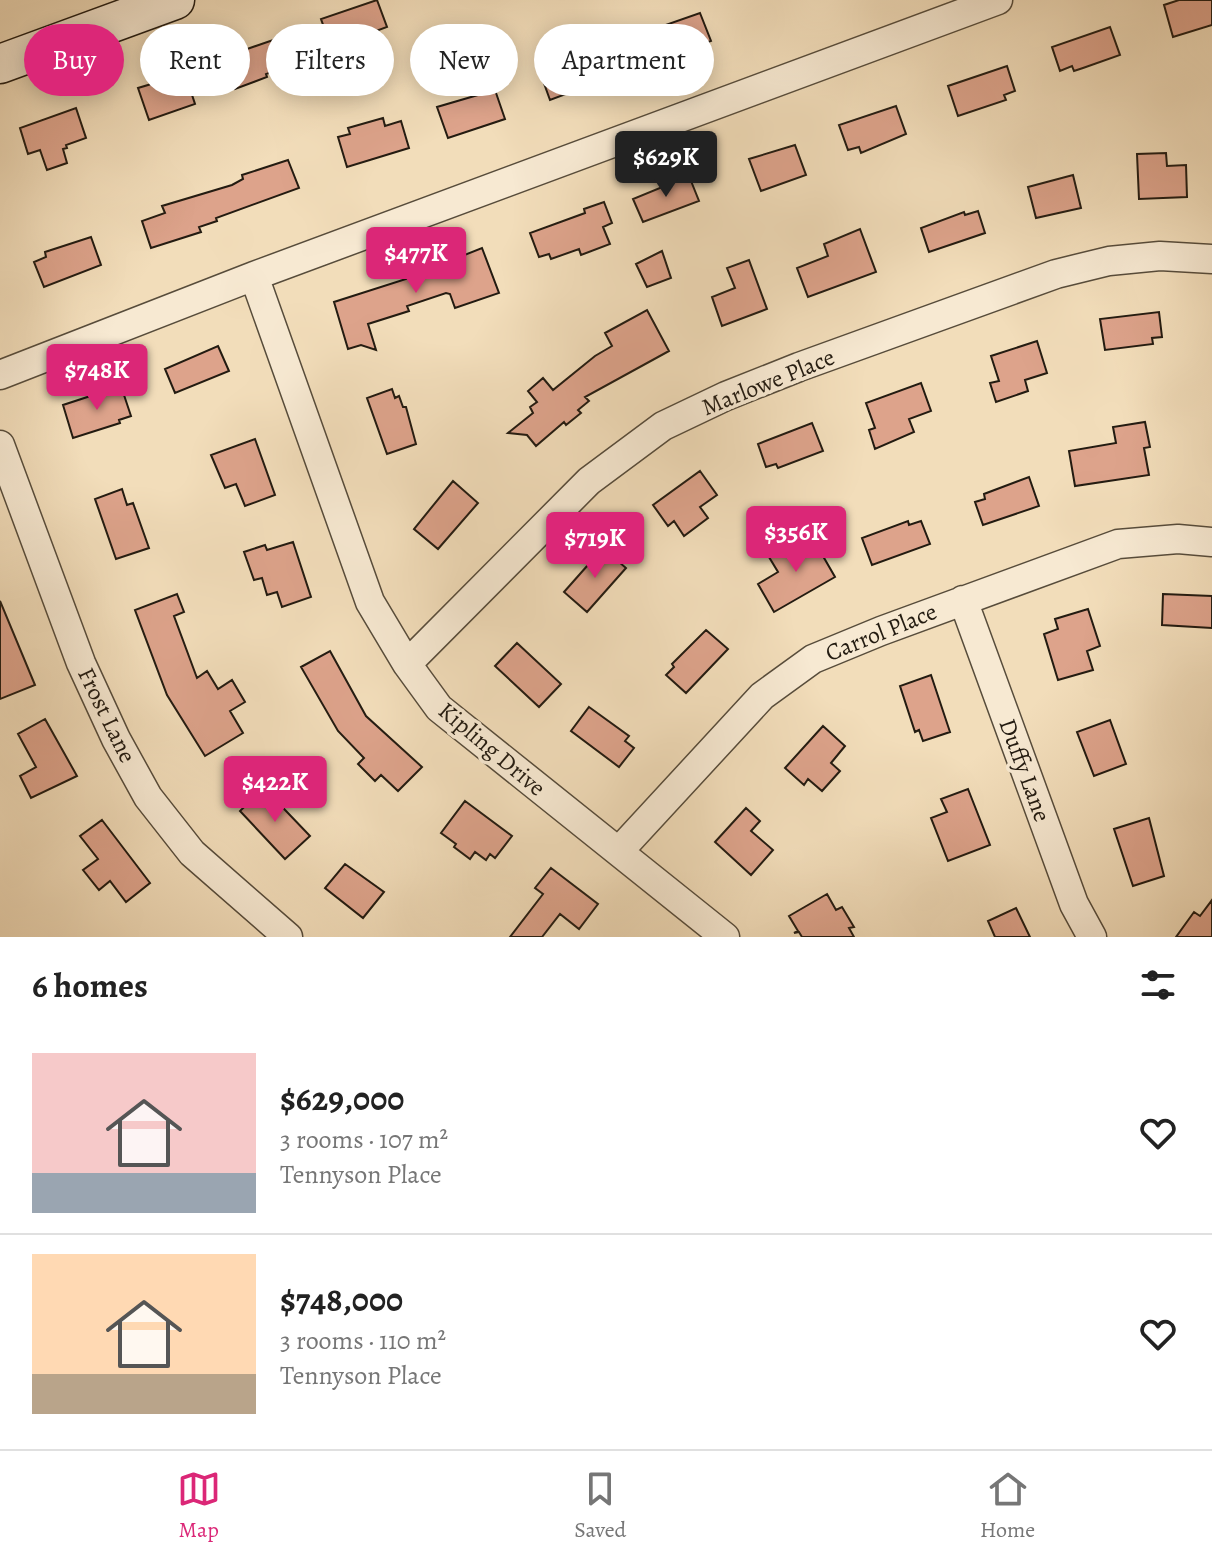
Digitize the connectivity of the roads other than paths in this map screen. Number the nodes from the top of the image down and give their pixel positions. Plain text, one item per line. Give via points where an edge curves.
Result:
1 (175, 0) edge
2 (998, 0) edge
3 (0, 64) edge
4 (1212, 259) edge
5 (254, 276) junction
6 (0, 375) edge
7 (0, 445) edge
8 (1212, 542) edge
9 (963, 600) junction
10 (407, 664) junction
11 (619, 851) junction
12 (288, 937) edge
13 (725, 937) edge
14 (1092, 937) edge

1 - 3 street
2 - 5 street
4 - 10 street, Marlowe Place via 1160,256 1056,274 726,396 663,426 589,481
5 - 6 street
5 - 10 street, Kipling Drive via 370,602
7 - 12 street, Frost Lane via 81,663 148,797 192,853
8 - 9 street, Carrol Place via 1118,544
9 - 11 street, Carrol Place via 813,659 762,696
9 - 14 street, Duffy Lane via 1074,904
10 - 11 street, Kipling Drive via 439,708
11 - 13 street, Kipling Drive

